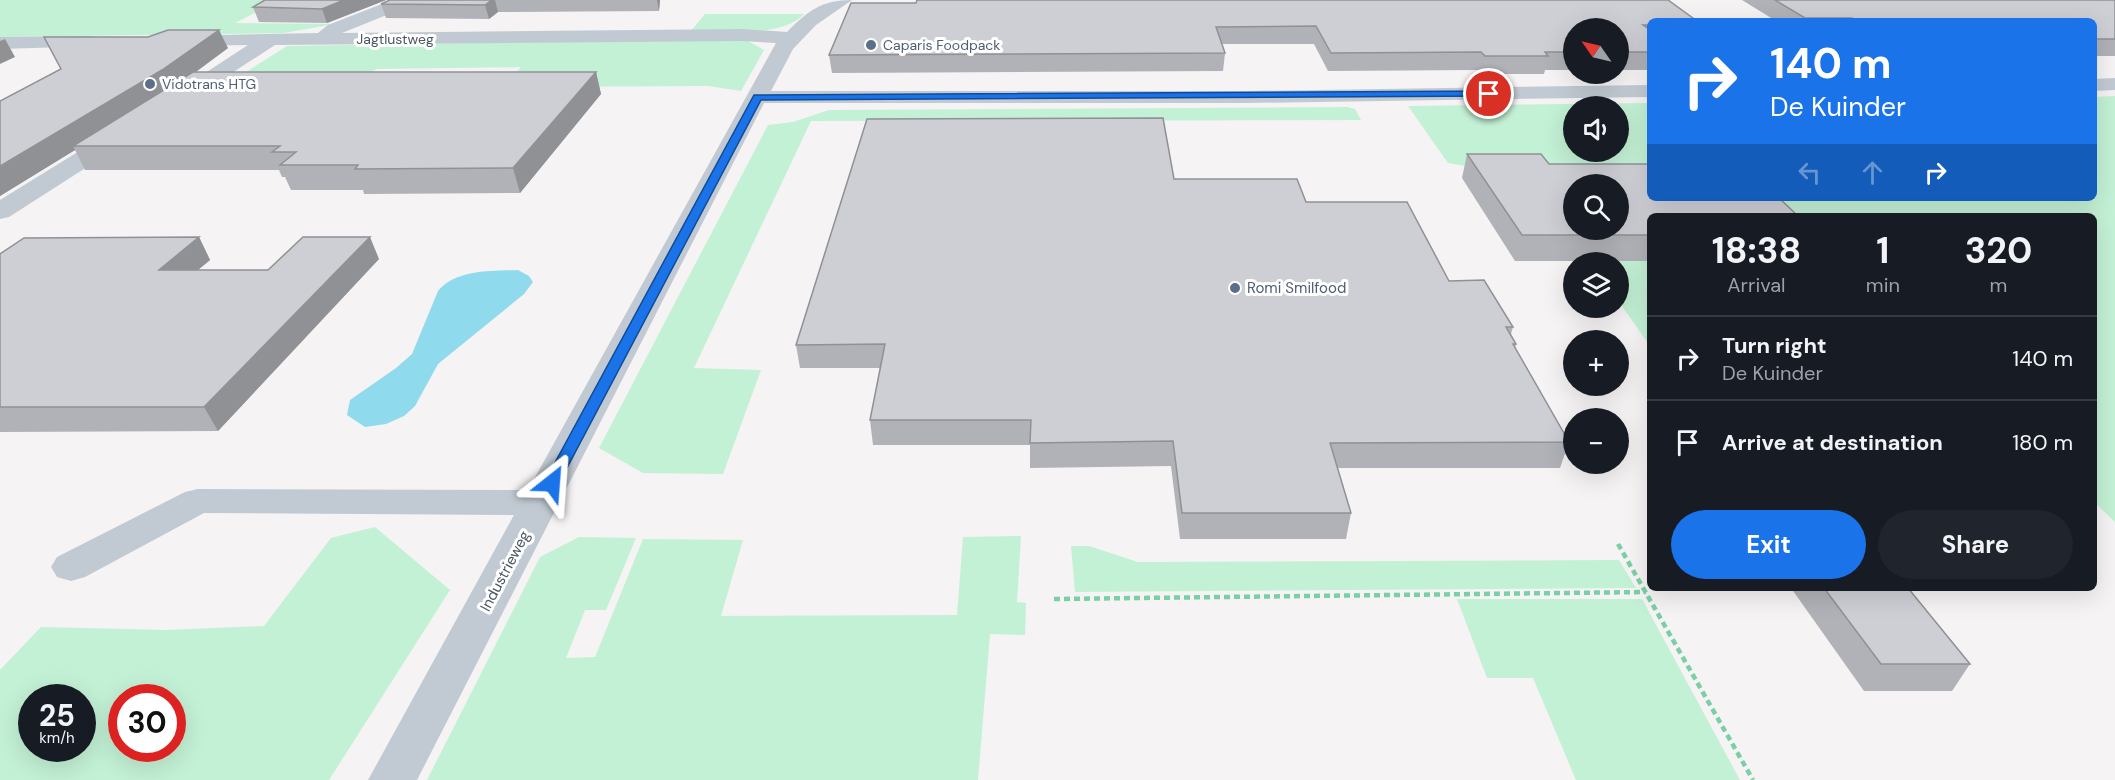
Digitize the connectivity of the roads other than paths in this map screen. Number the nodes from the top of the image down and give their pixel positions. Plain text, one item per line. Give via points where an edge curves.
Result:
1 (408, 0) edge
2 (843, 0) edge
3 (790, 38) junction
4 (271, 39) junction
5 (321, 39) junction
6 (106, 41) edge
7 (165, 41) edge
8 (0, 43) edge
9 (2115, 84) edge
10 (2097, 85) edge
11 (1647, 91) edge
12 (758, 97) junction
13 (161, 109) edge
14 (141, 122) edge
15 (0, 211) edge
16 (541, 503) junction
17 (71, 567) dead end
18 (392, 780) edge

1 - 5 street via 335,29
2 - 3 street, Industrieweg via 808,21
3 - 5 street, Jagtlustweg via 742,35
3 - 12 street, Industrieweg
4 - 5 street, Jagtlustweg
4 - 7 street, Jagtlustweg
4 - 13 street
6 - 8 street
9 - 10 street
11 - 12 street via 1245,97
12 - 16 street, Industrieweg
14 - 15 street
16 - 17 street via 198,501
16 - 18 street, Industrieweg

